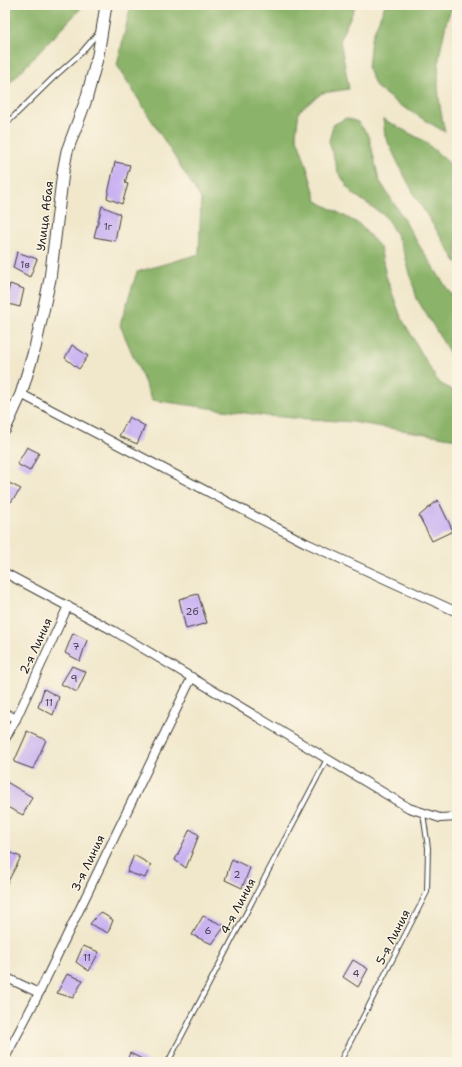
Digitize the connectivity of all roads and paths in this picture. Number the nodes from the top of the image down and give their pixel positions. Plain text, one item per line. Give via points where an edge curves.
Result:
1 (106, 5) edge
2 (102, 28) junction
3 (5, 125) edge
4 (21, 394) junction
5 (5, 429) edge
6 (5, 572) edge
7 (68, 606) junction
8 (457, 612) edge
9 (192, 678) junction
10 (5, 713) edge
11 (16, 719) junction
12 (5, 739) edge
13 (327, 759) junction
14 (422, 813) junction
15 (457, 818) edge
16 (5, 977) edge
17 (39, 993) junction
18 (5, 1058) edge
19 (168, 1062) edge
20 (340, 1062) edge

1 - 2 street, Улица Абая
2 - 3 lane via 81,53
2 - 4 street, Улица Абая via 86,100 67,151 50,279 35,348
4 - 5 street, Улица Абая
4 - 8 street via 306,543
6 - 7 street
7 - 9 street
7 - 11 street, 2-я Линия
9 - 13 street
9 - 17 street, 3-я Линия
10 - 11 street
11 - 12 street, 2-я Линия
13 - 14 street via 409,808
13 - 19 lane, 4-я Линия
14 - 15 street via 440,818
14 - 20 lane, 5-я Линия via 428,848 427,892
16 - 17 street
17 - 18 street, 3-я Линия

